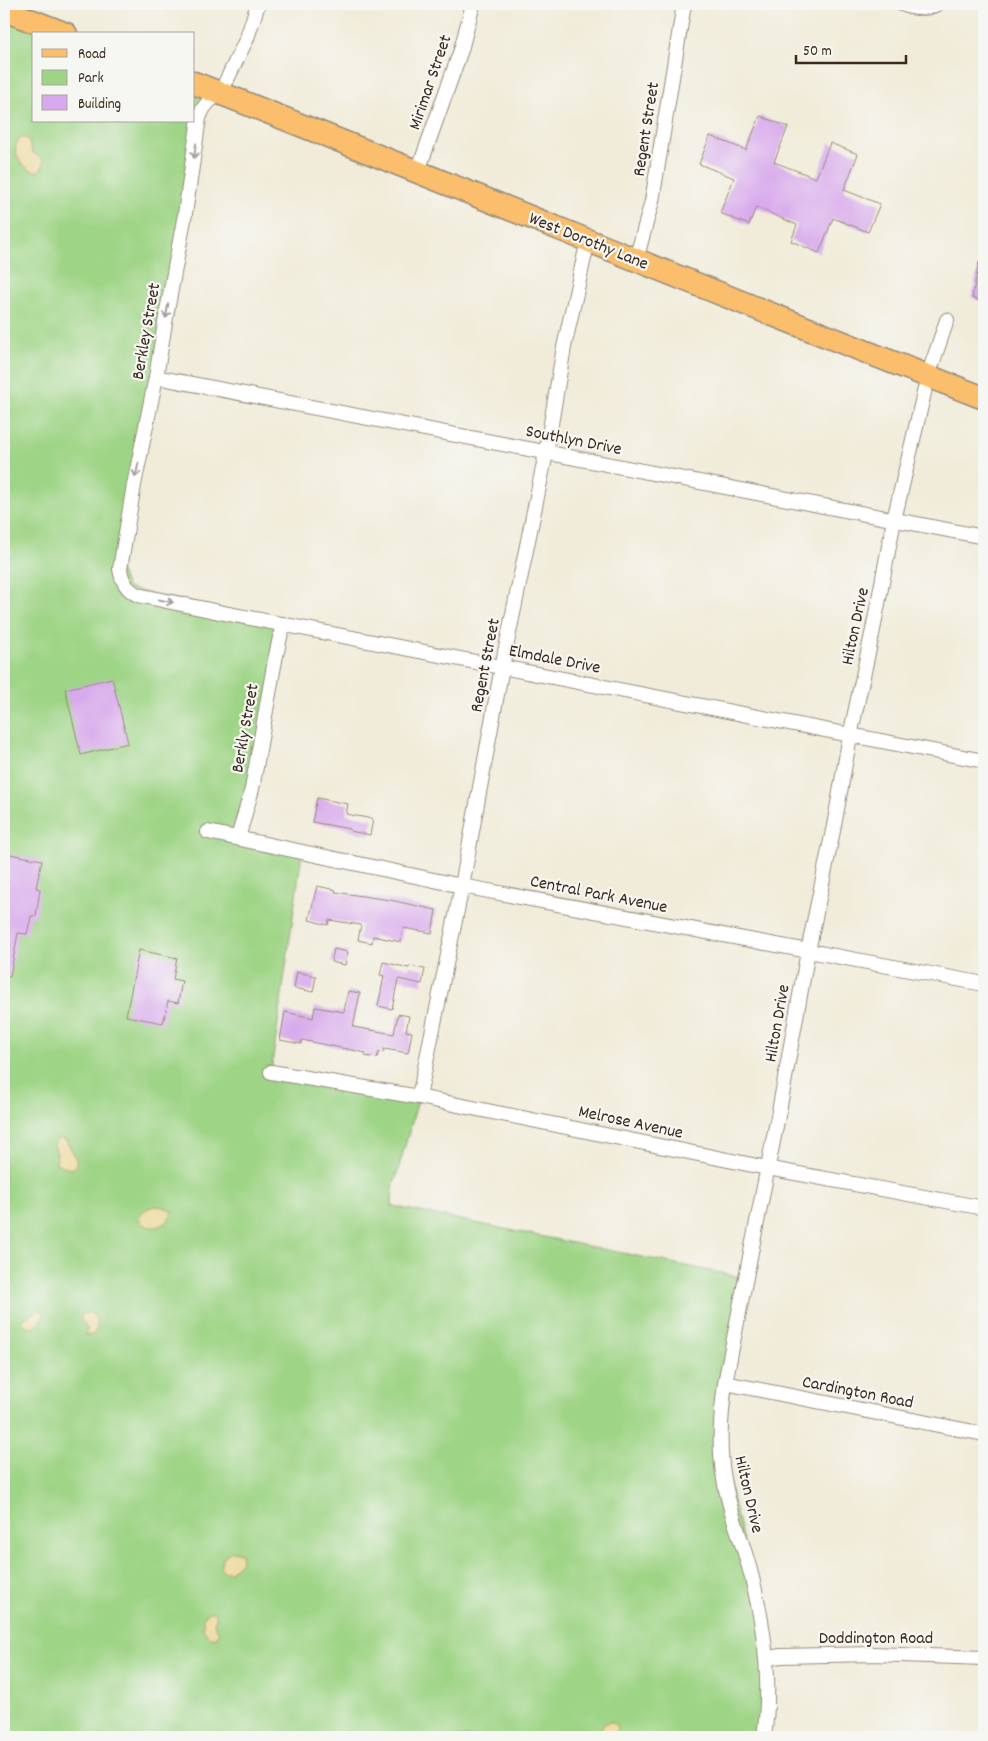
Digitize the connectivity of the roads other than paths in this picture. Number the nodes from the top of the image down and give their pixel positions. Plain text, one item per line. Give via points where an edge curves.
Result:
1 (258, 4) edge
2 (474, 4) edge
3 (684, 4) edge
4 (902, 4) edge
5 (937, 4) edge
6 (4, 10) edge
7 (61, 32) edge
8 (195, 83) edge
9 (220, 94) junction
10 (418, 171) junction
11 (588, 240) junction
12 (636, 260) junction
13 (947, 320) dead end
14 (928, 376) junction
15 (156, 377) junction
16 (984, 398) edge
17 (546, 453) junction
18 (894, 520) junction
19 (984, 537) edge
20 (123, 582) joint
21 (283, 624) junction
22 (502, 666) junction
23 (850, 736) junction
24 (984, 761) edge
25 (208, 832) dead end
26 (238, 838) junction
27 (462, 886) junction
28 (808, 951) junction
29 (984, 984) edge
30 (270, 1072) dead end
31 (420, 1097) junction
32 (767, 1168) junction
33 (984, 1208) edge
34 (725, 1384) junction
35 (984, 1434) edge
36 (767, 1658) junction
37 (984, 1658) edge
38 (764, 1737) edge

1 - 9 street via 247,38
2 - 10 street, Mirimar Street
3 - 12 street, Regent Street via 652,201
4 - 5 street via 920,9
6 - 7 main road
8 - 9 main road, West Dorothy Lane
9 - 10 main road, West Dorothy Lane
9 -> 15 street, Berkley Street via 210,101 199,118 186,214
10 - 11 main road, West Dorothy Lane
11 - 12 main road, West Dorothy Lane
11 - 17 street, Regent Street via 564,347
12 - 14 main road, West Dorothy Lane
13 - 14 street, Hilton Drive
14 - 16 main road, West Dorothy Lane
14 - 18 street, Hilton Drive
15 - 17 street, Southlyn Drive
15 -> 20 street, Berkley Street via 120,569
17 - 18 street, Southlyn Drive
17 - 22 street, Regent Street
18 - 19 street, Southlyn Drive
18 - 23 street, Hilton Drive
20 -> 21 street, Elmdale Drive via 138,595
21 - 22 street, Elmdale Drive
21 - 26 street, Berkly Street via 252,789
22 - 23 street, Elmdale Drive
22 - 27 street, Regent Street
23 - 24 street, Elmdale Drive
23 - 28 street, Hilton Drive
25 - 26 street, Central Park Avenue
26 - 27 street, Central Park Avenue
27 - 28 street, Central Park Avenue
27 - 31 street, Regent Street
28 - 29 street, Central Park Avenue
28 - 32 street, Hilton Drive
30 - 31 street, Melrose Avenue
31 - 32 street, Melrose Avenue
32 - 33 street, Melrose Avenue
32 - 34 street, Hilton Drive
34 - 35 street, Cardington Road
34 - 36 street, Hilton Drive via 720,1422 724,1478 751,1573
36 - 37 street, Doddington Road via 873,1654
36 - 38 street, Hilton Drive

